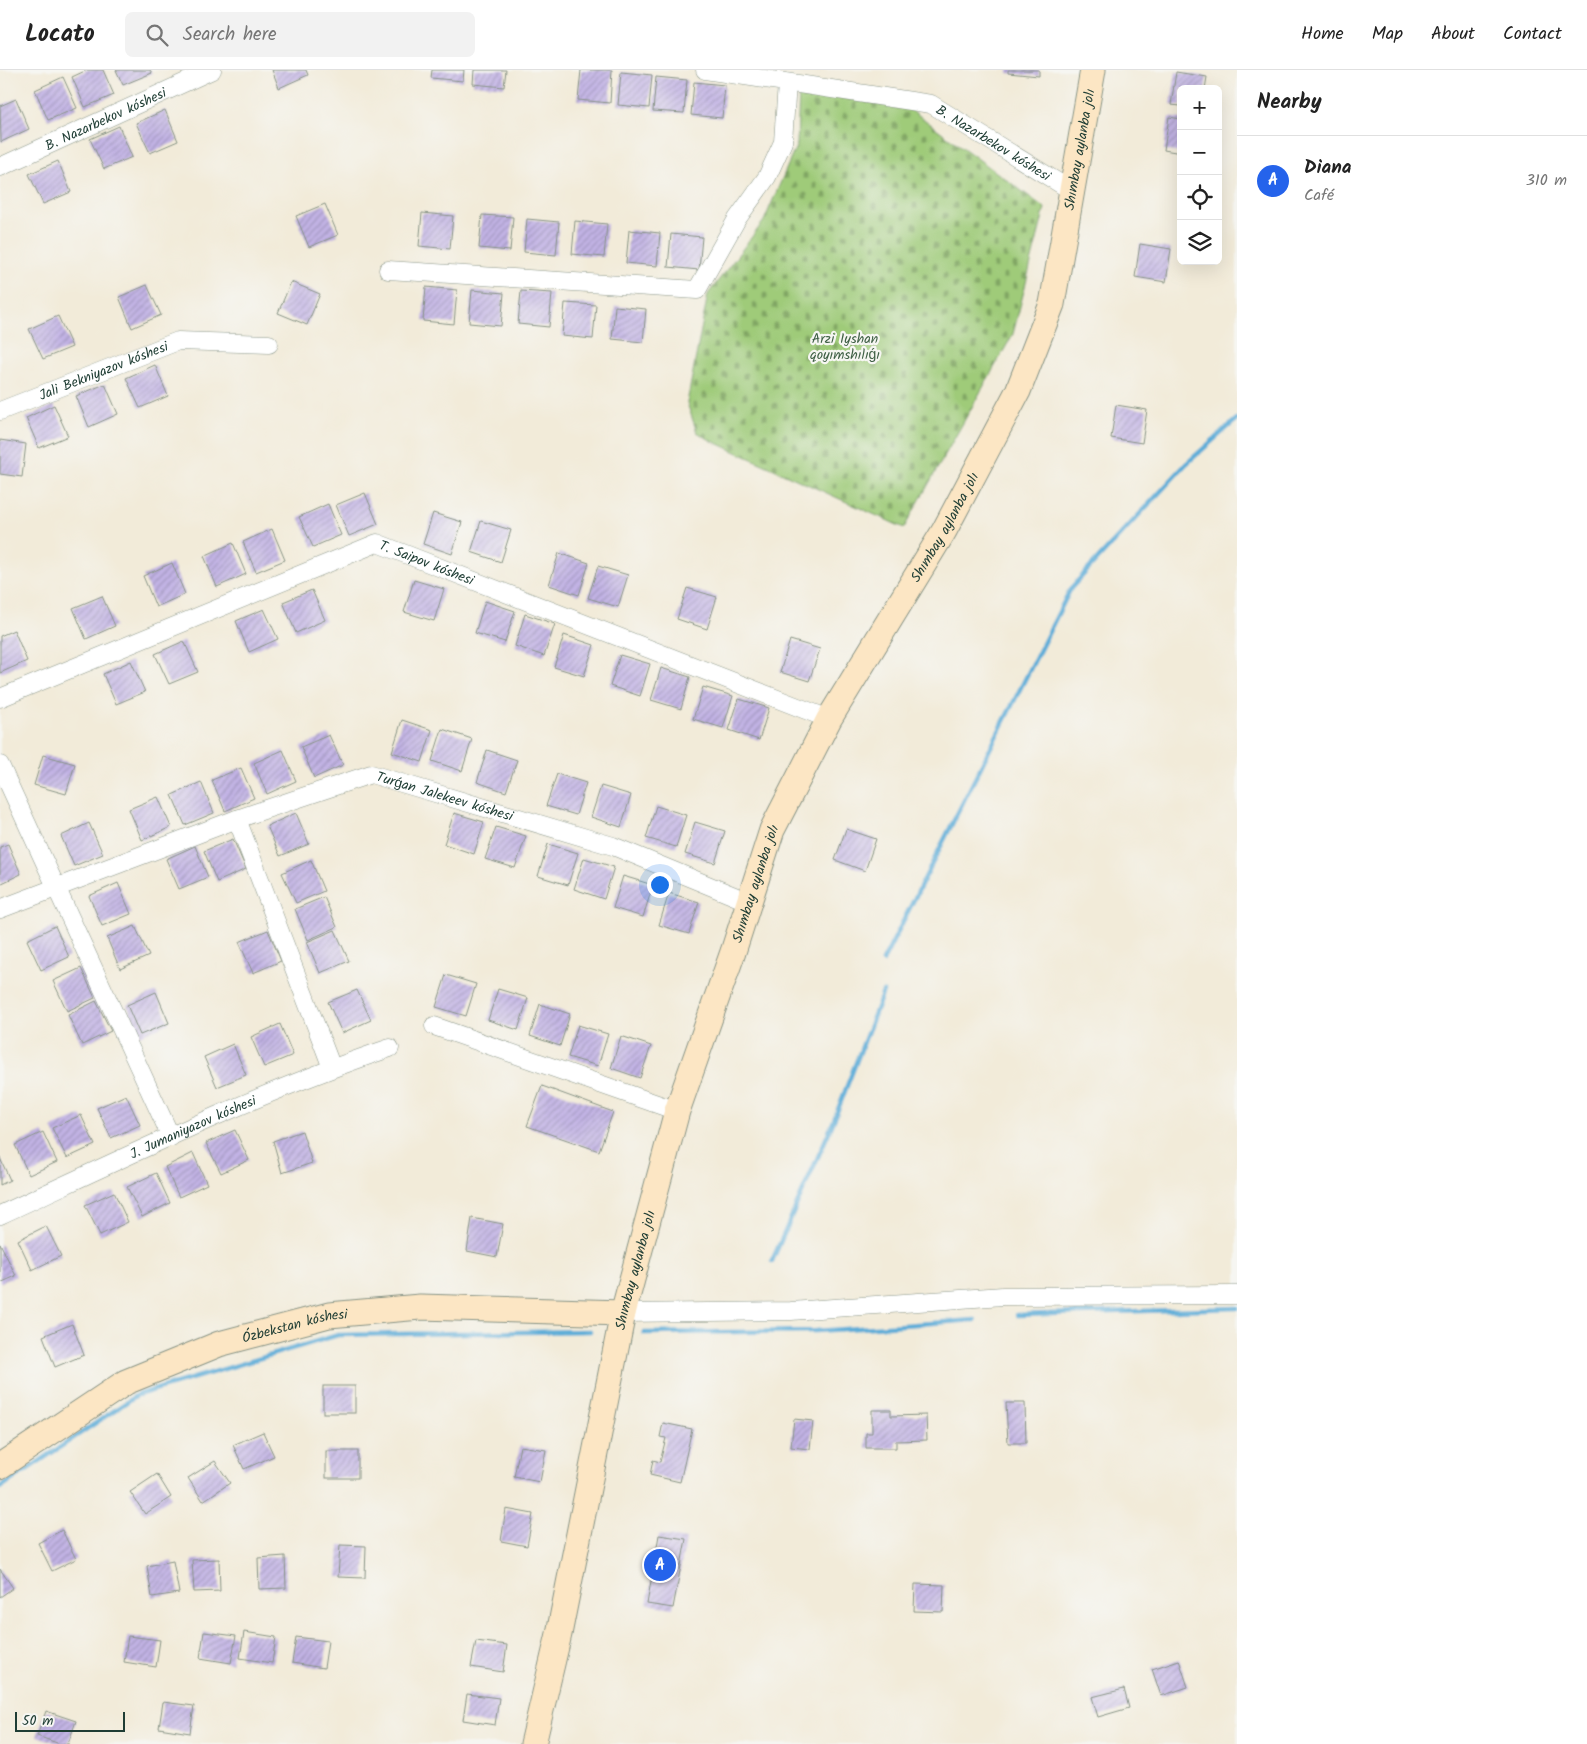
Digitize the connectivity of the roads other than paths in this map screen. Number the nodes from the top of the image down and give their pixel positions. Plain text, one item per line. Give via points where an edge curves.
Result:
1 (212, 70) edge
2 (705, 70) edge
3 (1093, 70) edge
4 (787, 83) junction
5 (0, 167) edge
6 (1072, 191) junction
7 (388, 270) dead end
8 (269, 344) dead end
9 (0, 411) edge
10 (0, 698) edge
11 (829, 719) junction
12 (0, 765) edge
13 (237, 819) junction
14 (55, 888) junction
15 (749, 902) junction
16 (0, 910) edge
17 (434, 1026) dead end
18 (390, 1048) dead end
19 (332, 1068) junction
20 (677, 1111) junction
21 (172, 1137) junction
22 (0, 1215) edge
23 (1237, 1295) edge
24 (623, 1313) junction
25 (0, 1466) edge
26 (533, 1744) edge

1 - 5 street, B. Nazarbekov kóshesi
2 - 4 street, B. Nazarbekov kóshesi
3 - 6 main road, Shımbay aylanba jolı
4 - 6 street, B. Nazarbekov kóshesi via 931,104
4 - 7 street via 783,142 767,177 737,219 698,290
6 - 11 main road, Shımbay aylanba jolı via 1052,304 1018,391 944,531
8 - 9 street, Jali Bekniyazov kóshesi via 178,341
10 - 11 street, T. Saipov kóshesi via 377,543
11 - 15 main road, Shımbay aylanba jolı via 772,830
12 - 14 street
13 - 14 street, Turǵan Jalekeev kóshesi
13 - 15 street, Turǵan Jalekeev kóshesi via 371,774 612,846
13 - 19 street
14 - 16 street, Turǵan Jalekeev kóshesi
14 - 21 street
15 - 20 main road, Shımbay aylanba jolı
17 - 20 street
18 - 19 street, J. Jumaniyazov kóshesi
19 - 21 street, J. Jumaniyazov kóshesi
20 - 24 main road, Shımbay aylanba jolı
21 - 22 street, J. Jumaniyazov kóshesi
23 - 24 street via 1003,1296 791,1311
24 - 25 main road, Ózbekstan kóshesi via 420,1307 329,1314 218,1344 126,1382
24 - 26 main road, Shımbay aylanba jolı via 560,1634

